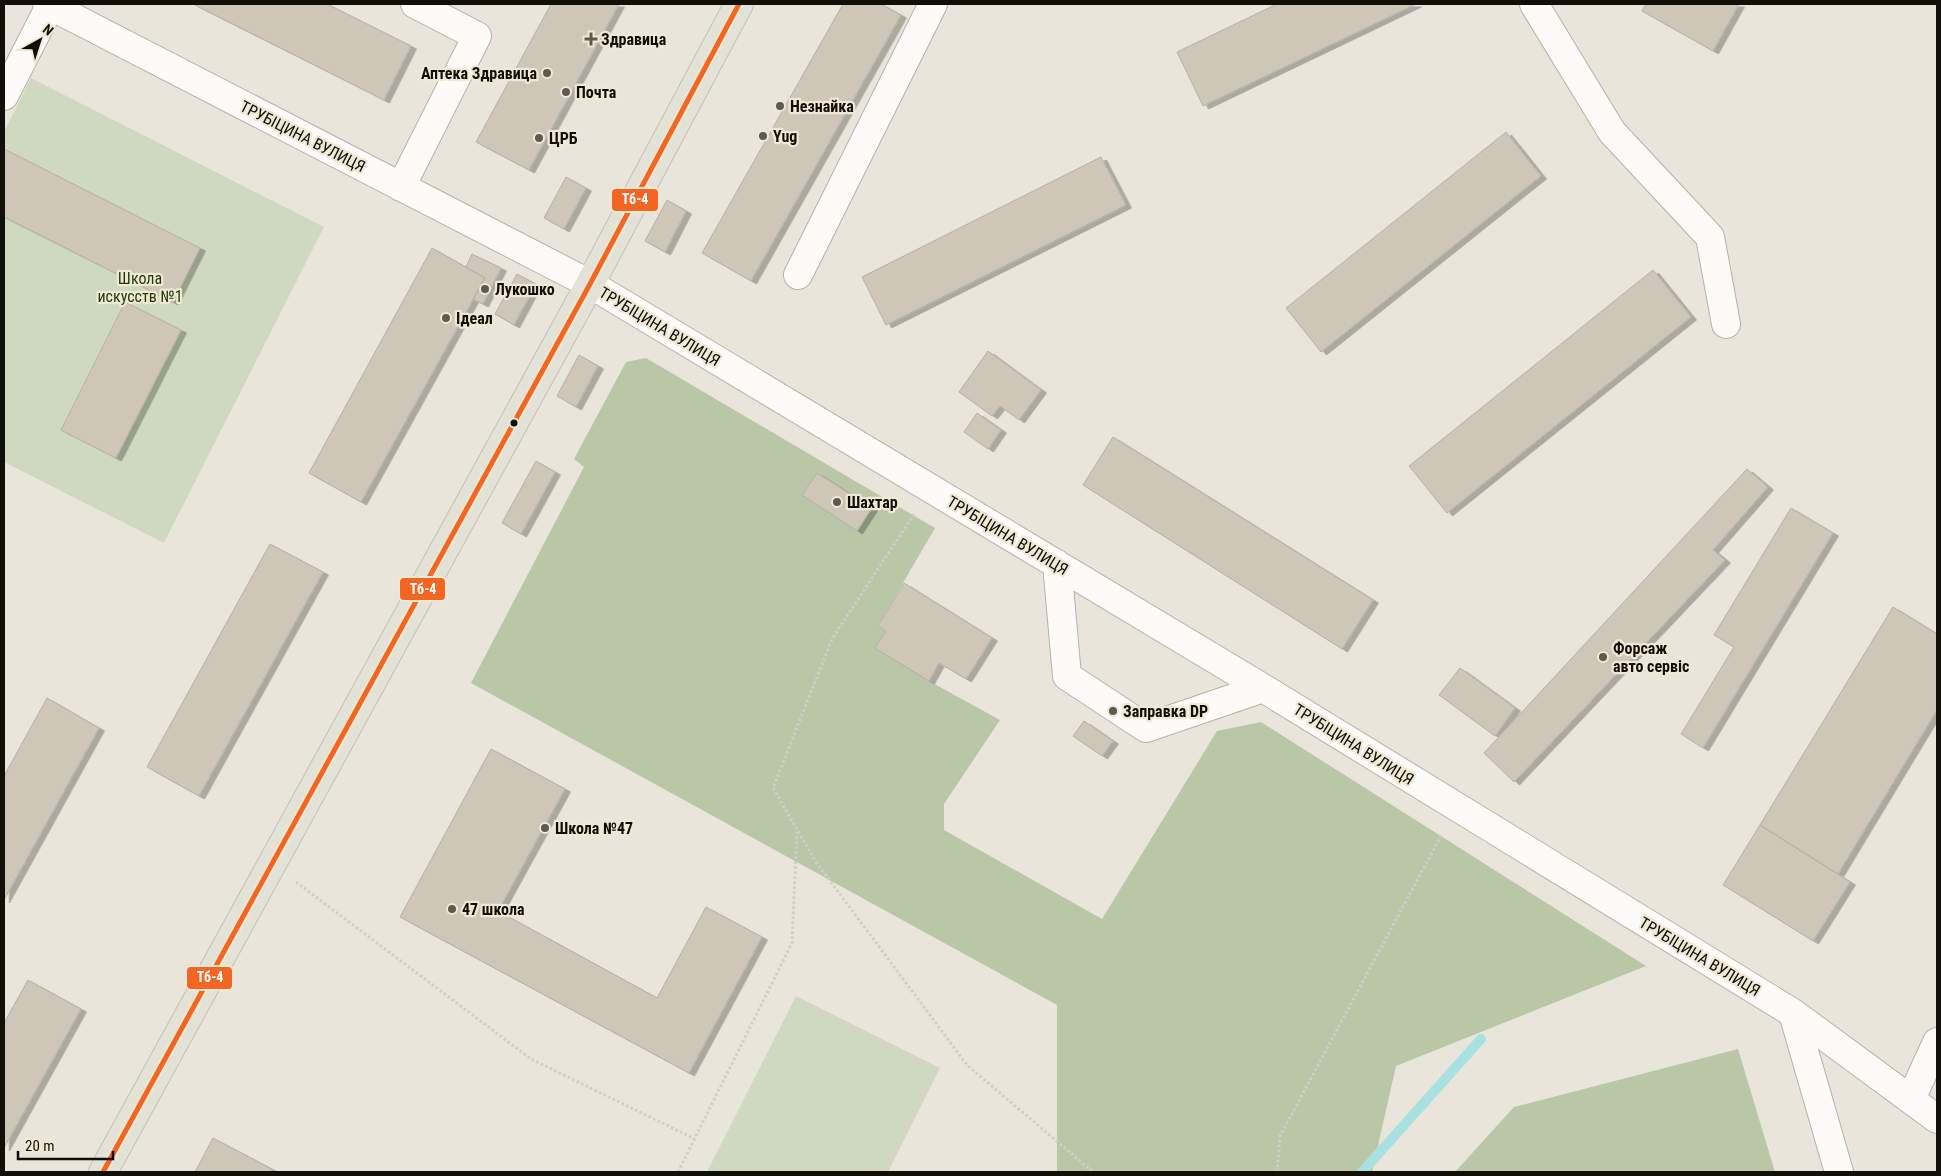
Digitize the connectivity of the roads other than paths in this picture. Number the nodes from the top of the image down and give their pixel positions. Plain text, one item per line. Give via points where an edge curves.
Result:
1 (415, 4) edge
2 (739, 4) edge
3 (933, 4) edge
4 (1534, 4) edge
5 (48, 5) edge
6 (4, 96) edge
7 (401, 187) junction
8 (798, 275) dead end
9 (590, 284) junction
10 (1726, 324) dead end
11 (1057, 564) junction
12 (1264, 688) junction
13 (1793, 1013) junction
14 (1937, 1042) edge
15 (1910, 1099) junction
16 (1937, 1119) edge
17 (103, 1172) edge
18 (1839, 1172) edge

1 - 7 street via 477,36
2 - 9 main road
3 - 8 street
4 - 10 street via 1612,132 1710,237
5 - 6 street
5 - 7 street, ТРУБІЦИНА ВУЛИЦЯ
7 - 9 street, ТРУБІЦИНА ВУЛИЦЯ
9 - 11 street, ТРУБІЦИНА ВУЛИЦЯ
9 - 17 main road
11 - 12 street, ТРУБІЦИНА ВУЛИЦЯ
11 - 12 street via 1067,676 1146,728
12 - 13 street, ТРУБІЦИНА ВУЛИЦЯ
13 - 15 street, ТРУБІЦИНА ВУЛИЦЯ
13 - 18 street
14 - 15 street
15 - 16 street, ТРУБІЦИНА ВУЛИЦЯ

